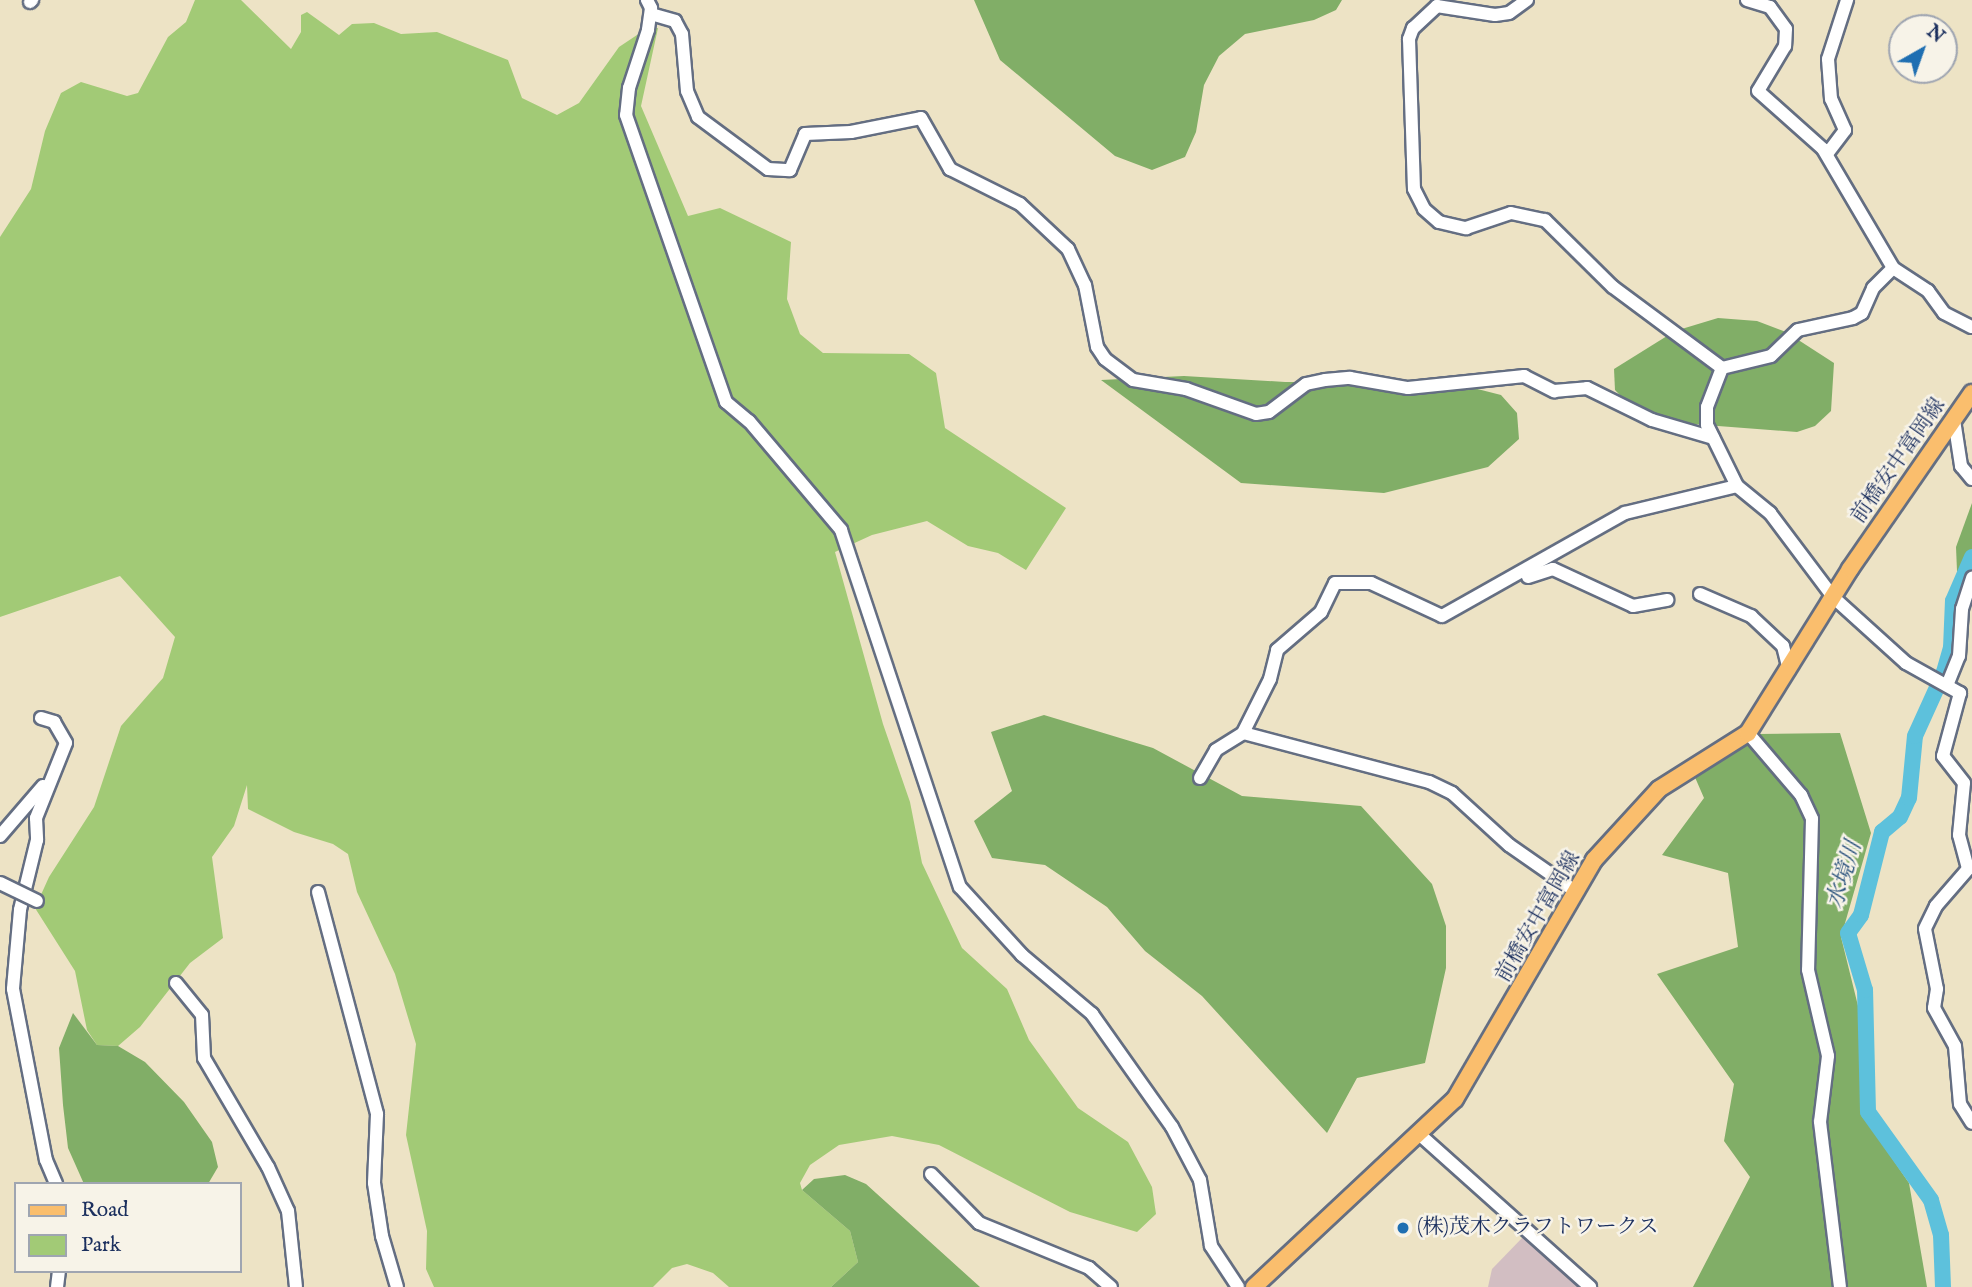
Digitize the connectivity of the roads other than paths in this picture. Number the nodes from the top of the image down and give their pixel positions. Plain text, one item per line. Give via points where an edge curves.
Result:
1 (647, 0) edge
2 (1527, 0) edge
3 (1747, 0) edge
4 (1847, 0) edge
5 (651, 14) junction
6 (1826, 154) junction
7 (1893, 268) junction
8 (1972, 327) edge
9 (1722, 368) junction
10 (1972, 393) edge
11 (1954, 420) junction
12 (1713, 438) junction
13 (1972, 479) edge
14 (1737, 486) junction
15 (1515, 576) junction
16 (1972, 578) edge
17 (1700, 594) dead end
18 (1833, 597) junction
19 (1667, 600) dead end
20 (1789, 670) junction
21 (1948, 683) junction
22 (41, 719) dead end
23 (1243, 733) junction
24 (1748, 733) junction
25 (57, 770) junction
26 (1200, 778) dead end
27 (0, 836) edge
28 (0, 883) edge
29 (1575, 891) junction
30 (318, 892) dead end
31 (37, 901) dead end
32 (176, 983) dead end
33 (1972, 1123) edge
34 (1418, 1133) junction
35 (931, 1174) dead end
36 (55, 1182) edge
37 (296, 1287) edge
38 (397, 1287) edge
39 (1111, 1287) edge
40 (1238, 1287) edge
41 (1254, 1287) edge
42 (1590, 1287) edge
43 (1840, 1287) edge

1 - 5 street
2 - 9 street via 1509,13 1495,15 1437,6 1413,28 1409,39 1414,185 1424,209 1439,222 1466,228 1511,213 1545,219 1613,287
3 - 6 street via 1770,7 1786,29 1784,46 1758,91
4 - 6 street via 1828,59 1831,99 1845,130
5 - 12 street via 675,20 682,34 687,91 698,117 768,169 790,170 805,134 851,132 920,118 950,169 1020,204 1068,249 1085,285 1097,347 1133,380 1186,389 1256,414 1269,412 1306,384 1325,380 1350,378 1408,388 1524,376 1554,391 1587,388 1652,420
5 - 40 street via 626,115 726,402 749,421 841,530 960,887 1022,955 1092,1014 1172,1127 1200,1180 1211,1246
6 - 7 street
7 - 8 street via 1928,291 1944,313
7 - 9 street via 1873,288 1862,313 1798,330 1770,356
9 - 12 street via 1707,407
10 - 11 main road, 前橋安中富岡線
11 - 13 street via 1961,466
11 - 18 main road, 前橋安中富岡線
12 - 14 street
14 - 15 street via 1625,513
14 - 18 street via 1770,513
15 - 19 street via 1521,580 1553,569 1633,606
15 - 23 street via 1442,616 1371,583 1335,583 1321,612 1277,650 1270,679
16 - 21 street via 1962,609 1959,656
17 - 20 street via 1751,616 1783,646
18 - 20 main road, 前橋安中富岡線
18 - 21 street via 1906,663
20 - 24 main road, 前橋安中富岡線
21 - 33 street via 1960,693 1943,756 1964,783 1959,835 1968,869 1936,906 1925,929 1937,989 1934,1008 1955,1046 1960,1104
22 - 25 street via 54,722 63,732 66,743
23 - 26 street via 1216,750
23 - 29 street via 1429,782 1452,793 1509,845
24 - 29 main road, 前橋安中富岡線 via 1640,806 1594,860
24 - 43 street via 1801,795 1812,819 1808,970 1828,1056 1820,1122
25 - 27 street
25 - 36 street via 36,818 37,840 20,911 13,989 46,1160
28 - 31 street, bridge
29 - 34 main road, 前橋安中富岡線 via 1465,1086
30 - 38 street via 377,1114 374,1183 382,1236
32 - 37 street via 202,1015 204,1058 288,1211
34 - 41 main road, 前橋安中富岡線
34 - 42 street
35 - 39 street via 979,1223 1089,1268

